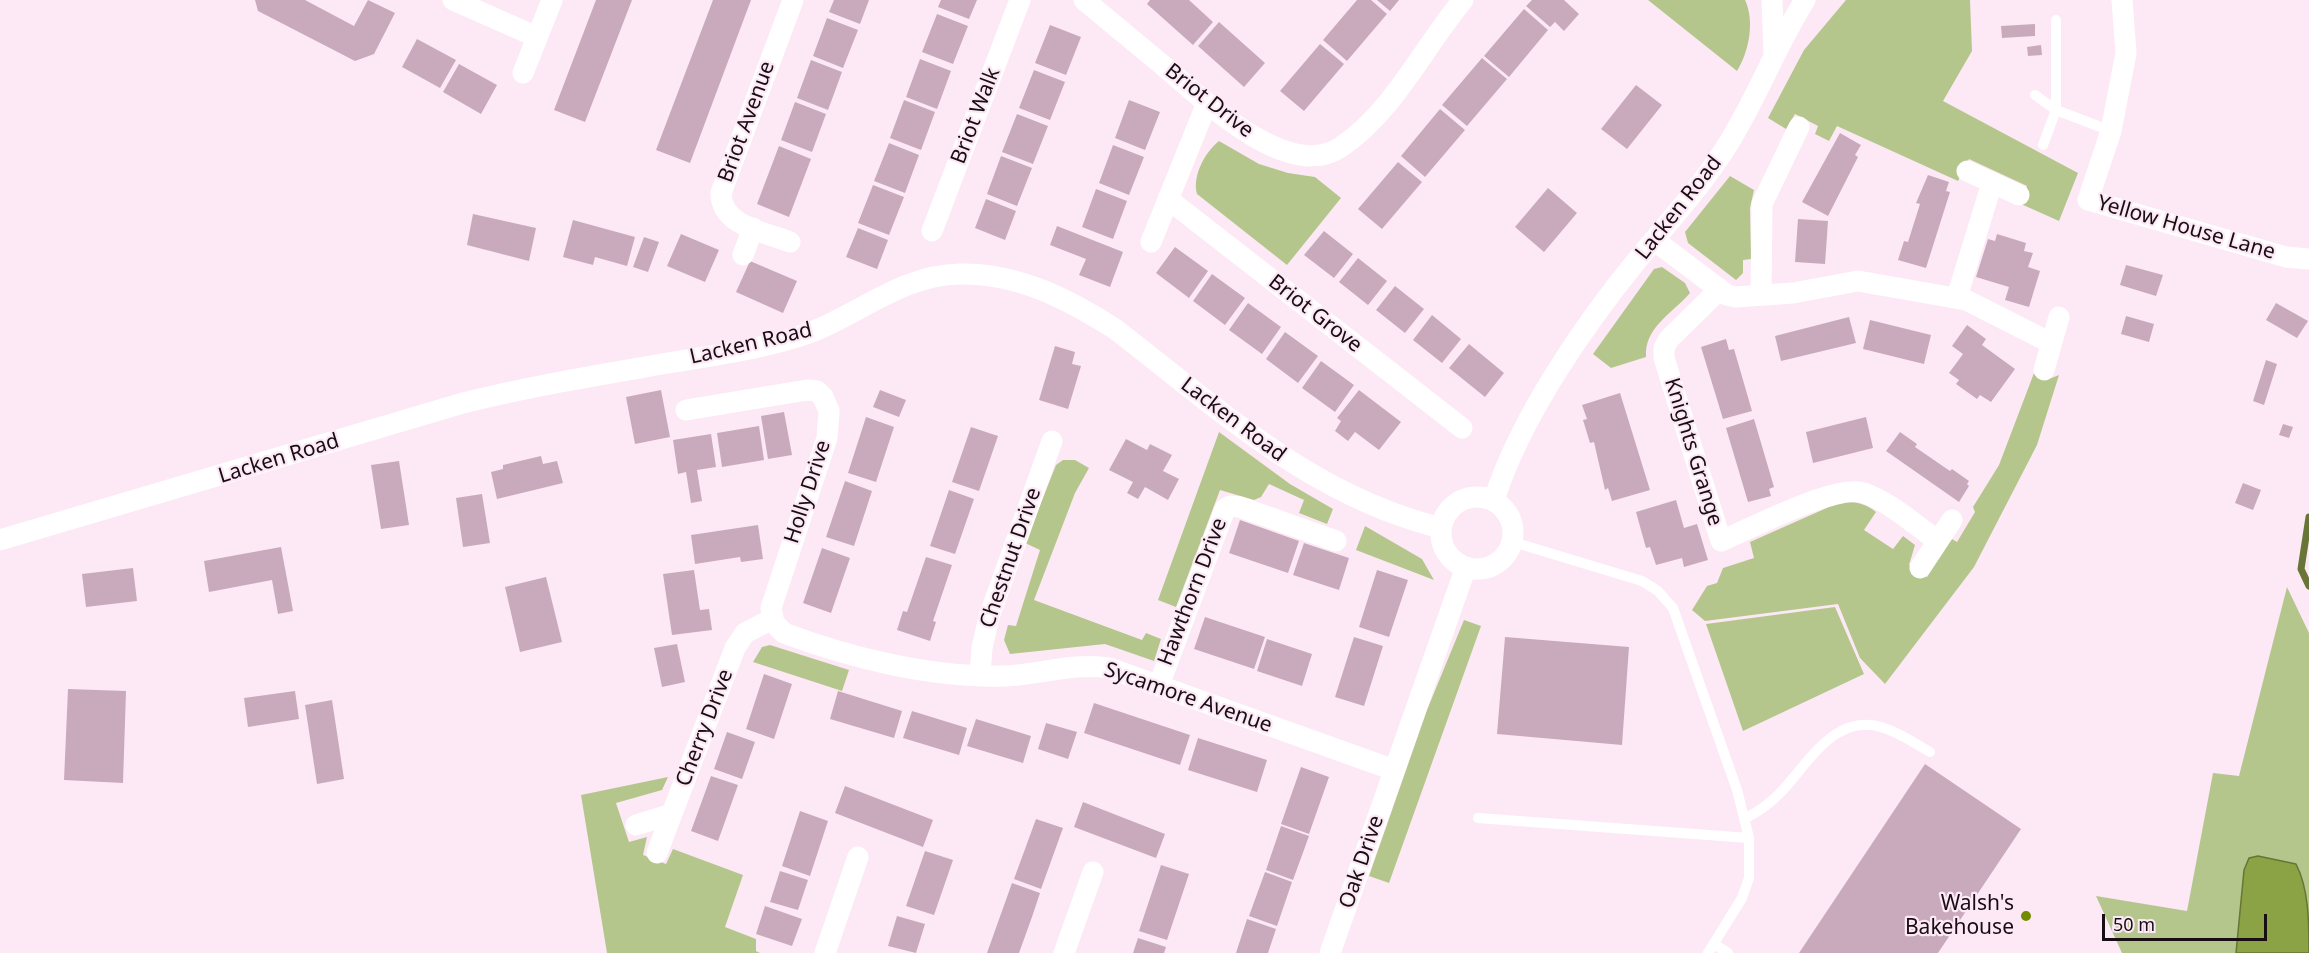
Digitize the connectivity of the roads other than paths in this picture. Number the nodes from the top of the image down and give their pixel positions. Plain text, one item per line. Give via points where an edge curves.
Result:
1 (453, 0) edge
2 (552, 0) edge
3 (794, 0) edge
4 (1020, 0) edge
5 (1084, 0) edge
6 (1463, 0) edge
7 (1772, 0) edge
8 (1805, 0) edge
9 (2122, 0) edge
10 (2056, 20) dead end
11 (537, 37) junction
12 (1770, 68) junction
13 (523, 73) dead end
14 (2035, 95) dead end
15 (1207, 103) junction
16 (2056, 110) junction
17 (1799, 128) dead end
18 (2110, 131) junction
19 (2043, 145) dead end
20 (1967, 171) dead end
21 (1992, 183) junction
22 (2019, 195) dead end
23 (1168, 199) junction
24 (753, 228) junction
25 (932, 231) dead end
26 (1654, 240) junction
27 (790, 242) dead end
28 (1151, 242) dead end
29 (742, 255) dead end
30 (2309, 259) edge
31 (1720, 289) junction
32 (1761, 295) junction
33 (1957, 297) junction
34 (2060, 317) dead end
35 (2052, 343) junction
36 (2044, 370) dead end
37 (686, 411) dead end
38 (1462, 428) dead end
39 (1052, 441) dead end
40 (1494, 500) junction
41 (1952, 520) dead end
42 (1441, 528) junction
43 (0, 540) edge
44 (1336, 541) dead end
45 (1938, 541) junction
46 (1513, 542) junction
47 (1466, 567) junction
48 (1920, 568) dead end
49 (772, 619) junction
50 (980, 676) junction
51 (1159, 685) junction
52 (1930, 752) dead end
53 (1394, 770) junction
54 (672, 814) junction
55 (1478, 818) dead end
56 (1746, 819) junction
57 (636, 825) dead end
58 (1749, 838) junction
59 (657, 853) dead end
60 (858, 857) dead end
61 (1093, 872) dead end
62 (1711, 949) edge
63 (825, 953) edge
64 (1064, 953) edge
65 (1330, 953) edge
66 (1728, 953) edge

1 - 11 street
2 - 11 street
3 - 24 street, Briot Avenue via 721,193 730,217
4 - 25 street, Briot Walk
5 - 15 street, Briot Drive
6 - 15 street, Briot Drive via 1394,94 1332,152 1301,154 1274,146
7 - 12 street, Lacken Road via 1775,39
8 - 12 street, Lacken Road
9 - 18 street, Yellow House Lane via 2126,53
10 - 16 lane
11 - 13 street
12 - 26 street, Lacken Road via 1723,153
14 - 16 lane
15 - 23 street
16 - 18 lane
16 - 19 lane
17 - 32 street via 1762,204
18 - 30 street, Yellow House Lane via 2088,200 2286,257
20 - 21 street
21 - 22 street
21 - 33 street
23 - 28 street
23 - 38 street, Briot Grove
24 - 27 street, Briot Avenue
24 - 29 street
26 - 31 street
26 - 40 street, Lacken Road via 1610,295 1555,378 1514,449
31 - 32 street via 1736,297
31 - 45 street, Knights Grange via 1669,339 1664,358 1721,541 1830,495 1853,490 1878,500
32 - 33 street via 1858,281
33 - 35 street
34 - 35 street
35 - 36 street
37 - 49 street, Holly Drive via 807,390 817,391 826,401 827,438 773,597
39 - 50 street, Chestnut Drive via 989,617
40 - 42 street via 1483,496 1460,500 1444,516
40 - 46 street via 1509,514
41 - 45 street
42 - 43 street, Lacken Road via 1366,503 1286,461 1085,310 1024,283 958,274 938,275 900,286 819,328 791,338 463,403
42 - 47 street via 1449,556
44 - 51 street, Hawthorn Drive via 1236,506 1225,508
45 - 48 street
46 - 47 street via 1498,563 1477,569
46 - 56 lane via 1635,579 1664,596 1677,617
47 - 53 street
49 - 50 street, Sycamore Avenue via 789,635 883,662 931,672
49 - 54 street, Cherry Drive via 745,633 735,648
50 - 51 street, Sycamore Avenue via 1099,666
51 - 53 street, Sycamore Avenue
52 - 56 lane via 1878,726 1844,729 1828,740 1773,800
53 - 65 street, Oak Drive
54 - 57 street
54 - 59 street, Cherry Drive
55 - 58 lane
56 - 58 lane
58 - 62 lane via 1750,865 1745,889
60 - 63 street
61 - 64 street
62 - 66 lane

